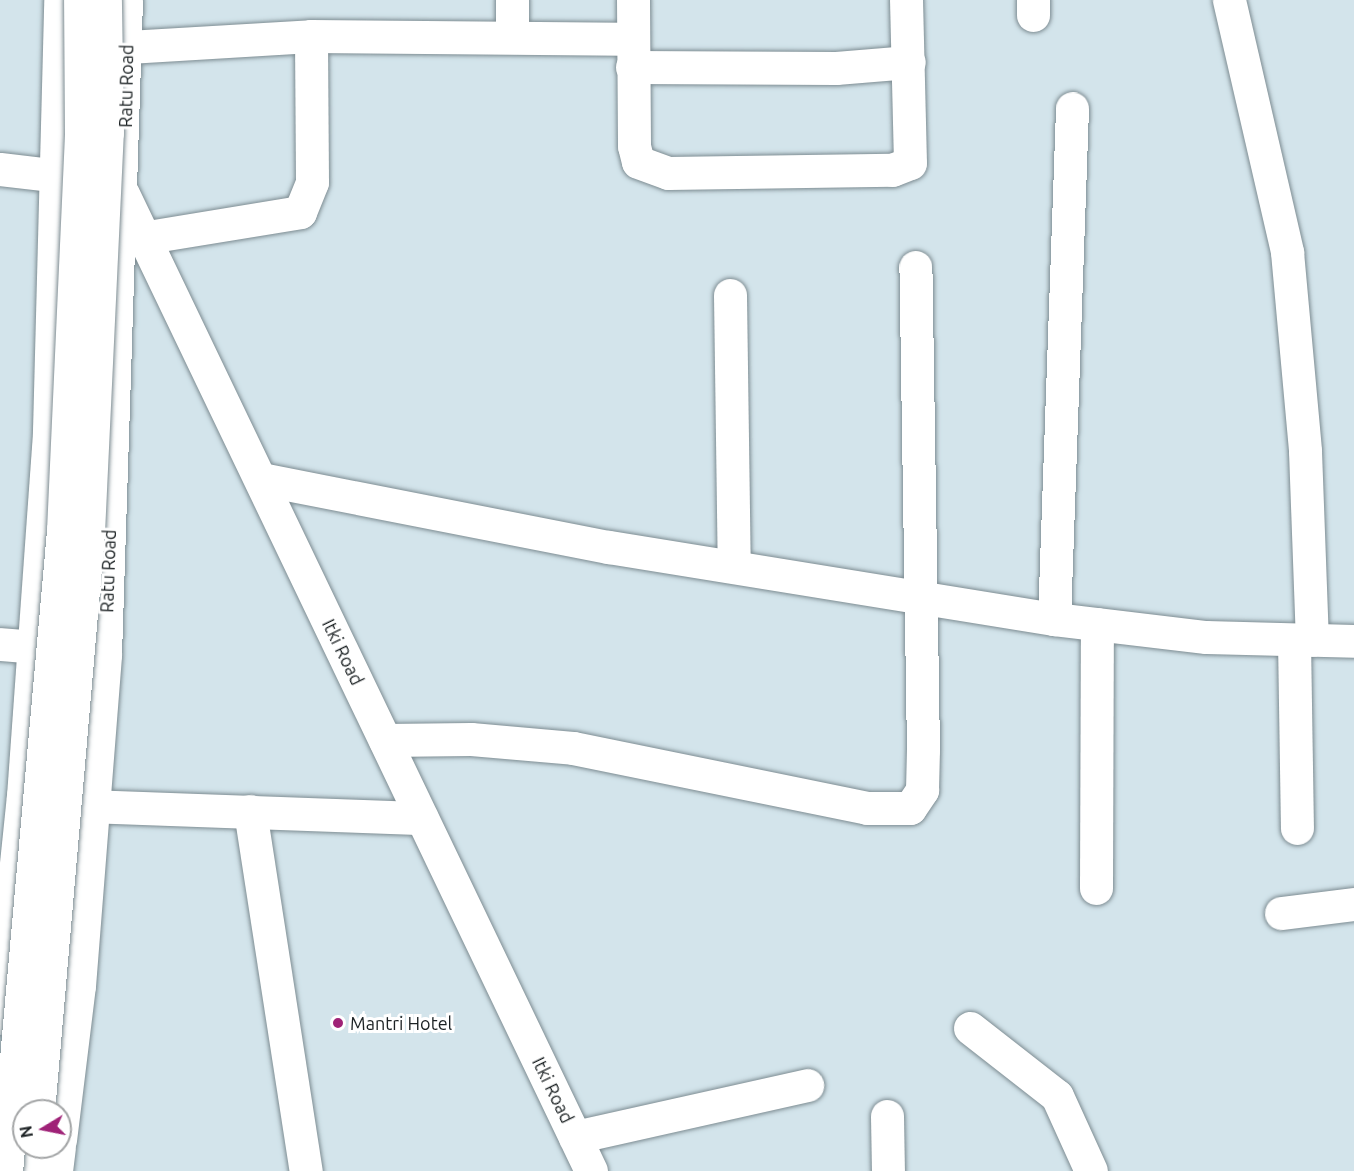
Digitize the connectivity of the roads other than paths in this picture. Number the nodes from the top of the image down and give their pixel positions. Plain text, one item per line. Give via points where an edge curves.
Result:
1 (60, 0) edge
2 (80, 0) edge
3 (105, 0) edge
4 (126, 0) edge
5 (512, 0) edge
6 (633, 0) edge
7 (906, 0) edge
8 (1229, 0) edge
9 (311, 36) junction
10 (512, 36) junction
11 (128, 47) junction
12 (632, 53) junction
13 (909, 62) junction
14 (1072, 108) dead end
15 (0, 169) edge
16 (59, 176) junction
17 (123, 194) junction
18 (148, 237) junction
19 (915, 267) dead end
20 (730, 295) dead end
21 (261, 479) junction
22 (734, 566) junction
23 (919, 597) junction
24 (1054, 619) junction
25 (1097, 624) junction
26 (1303, 640) junction
27 (1354, 641) edge
28 (0, 644) edge
29 (33, 646) junction
30 (105, 654) junction
31 (386, 740) junction
32 (90, 806) junction
33 (250, 811) junction
34 (422, 818) junction
35 (1297, 828) dead end
36 (1096, 888) dead end
37 (1354, 904) edge
38 (1281, 913) dead end
39 (2, 976) edge
40 (79, 986) junction
41 (0, 1018) edge
42 (970, 1028) dead end
43 (807, 1085) dead end
44 (39, 1099) edge
45 (65, 1099) edge
46 (887, 1116) dead end
47 (575, 1137) junction
48 (6, 1171) edge
49 (306, 1171) edge
50 (591, 1171) edge
51 (888, 1171) edge
52 (1091, 1171) edge

1 - 16 street
2 - 48 street, bridge via 81,133 63,531
3 - 44 street, bridge via 107,133 88,532
4 - 11 street, Ratu Road
5 - 10 street
6 - 12 street
7 - 13 street
8 - 26 street via 1287,252 1305,451
9 - 10 street
9 - 11 street
9 - 18 street via 312,182 300,212
10 - 12 street
11 - 17 street, Ratu Road
12 - 13 street via 836,68
12 - 13 street via 634,146 638,162 650,171 884,171 910,163
14 - 24 street
15 - 16 street
16 - 17 street
16 - 29 street via 49,431
17 - 18 street, Itki Road
17 - 30 street, Ratu Road
18 - 21 street, Itki Road
19 - 23 street
20 - 22 street
21 - 22 street
21 - 31 street, Itki Road
22 - 23 street
23 - 24 street
23 - 31 street via 922,790 910,808 867,808 573,748 471,739
24 - 25 street
25 - 26 street via 1206,637
25 - 36 street
26 - 27 street
26 - 35 street
28 - 29 street
29 - 30 street
29 - 39 street
30 - 32 street, Ratu Road
31 - 34 street, Itki Road
32 - 33 street
32 - 40 street, Ratu Road
33 - 34 street
33 - 49 street
34 - 47 street, Itki Road
37 - 38 street
39 - 40 street
39 - 41 street
40 - 45 street, Ratu Road
42 - 52 street via 1057,1096
43 - 47 street
46 - 51 street
47 - 50 street, Itki Road

